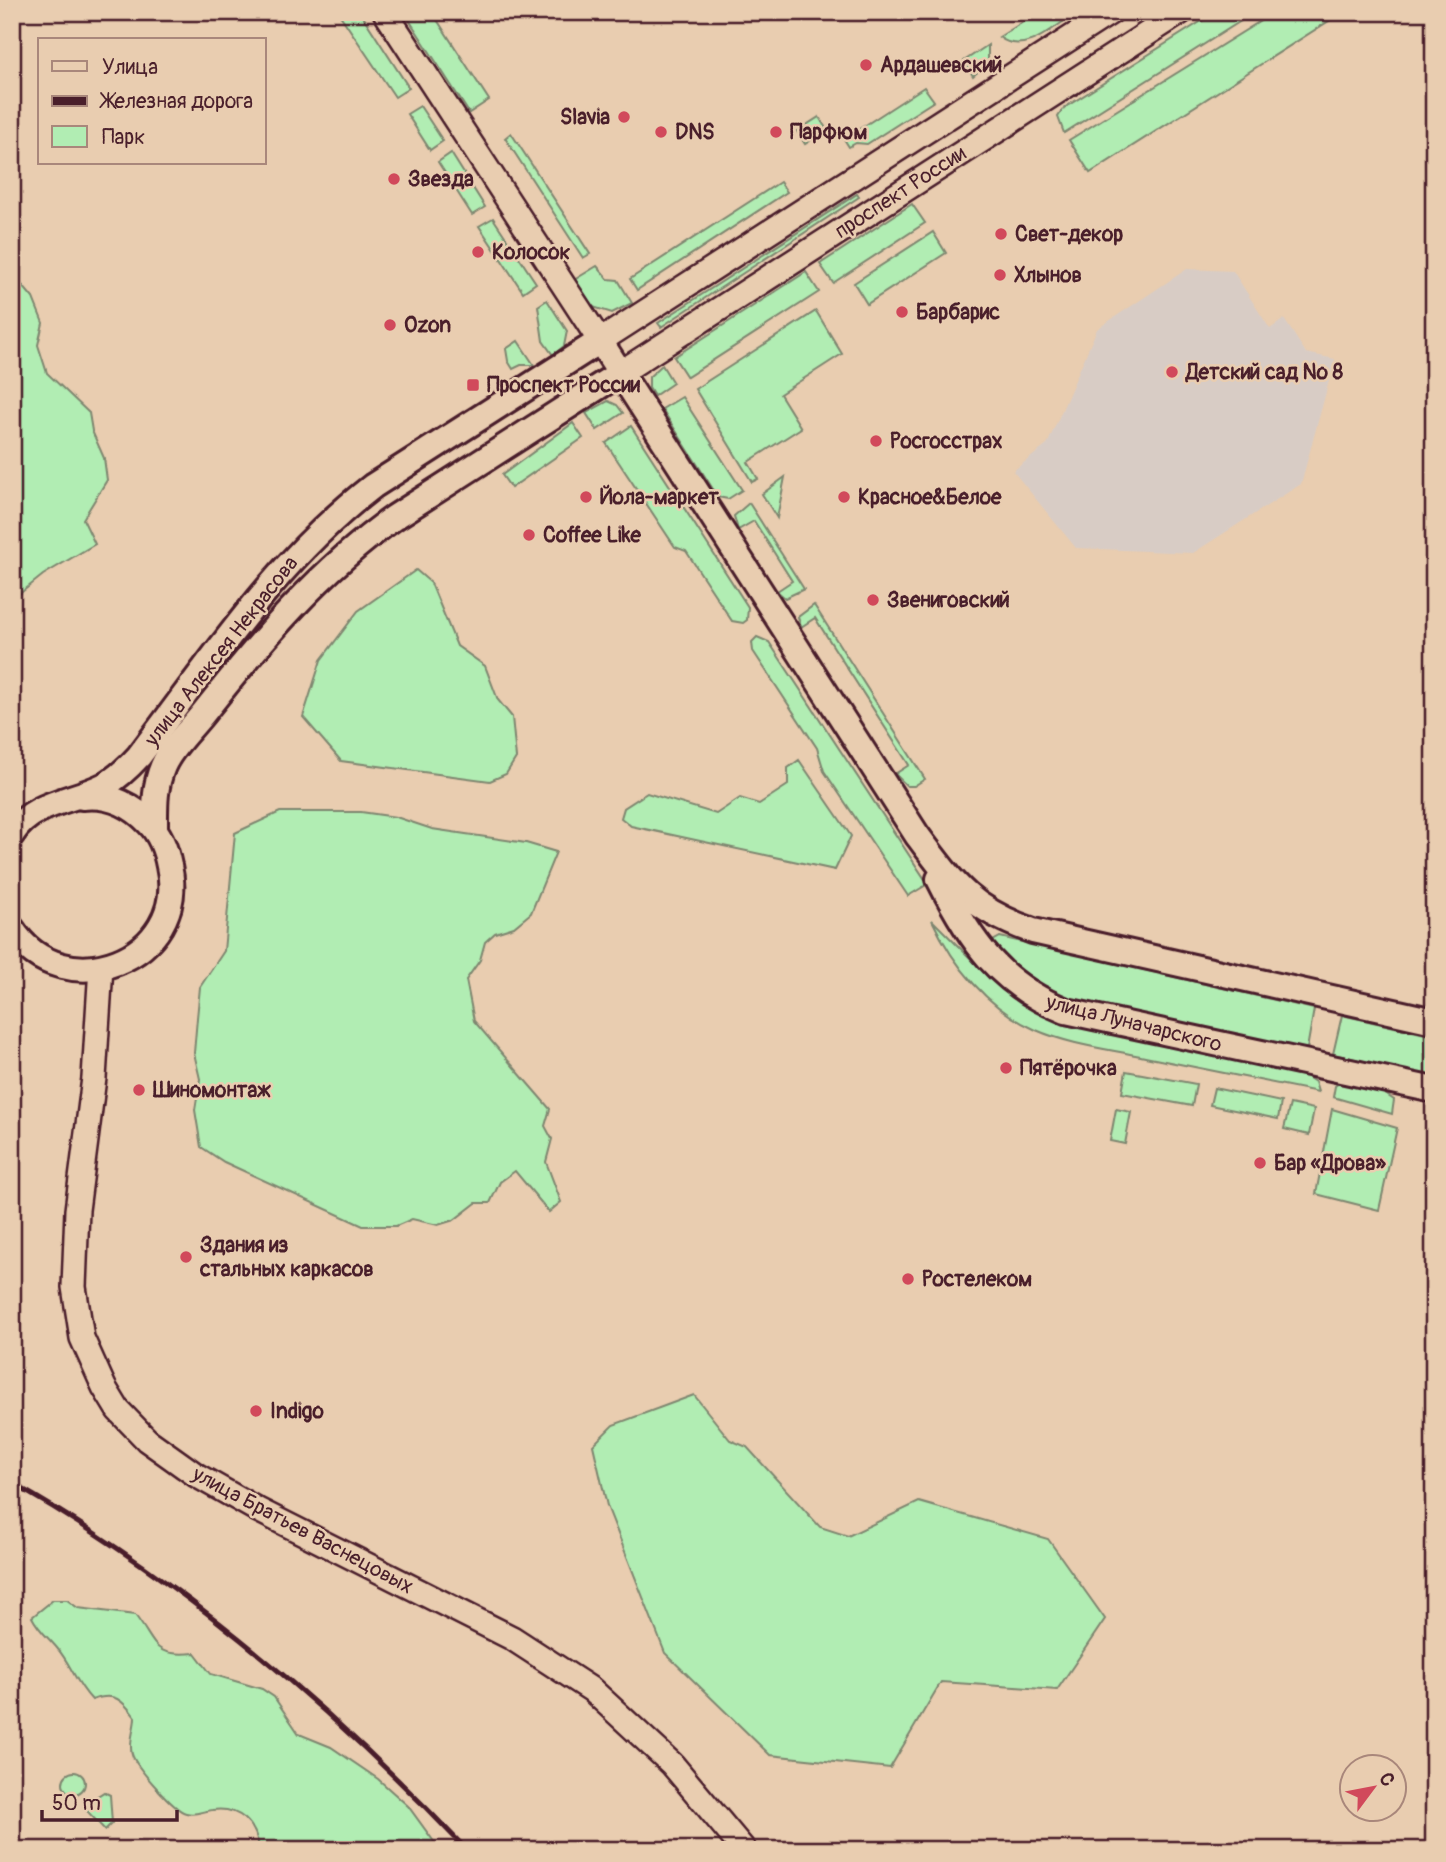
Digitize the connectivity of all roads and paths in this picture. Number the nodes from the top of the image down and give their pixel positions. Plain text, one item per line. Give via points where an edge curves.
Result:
1 (385, 12) edge
2 (1111, 12) edge
3 (1181, 12) edge
4 (600, 341) junction
5 (620, 373) junction
6 (68, 799) junction
7 (155, 829) junction
8 (12, 834) edge
9 (917, 835) junction
10 (12, 929) edge
11 (22, 958) edge
12 (102, 967) junction
13 (1434, 1021) edge
14 (1434, 1090) edge
15 (744, 1850) edge

1 - 4 main road
2 - 4 main road, проспект России
3 - 5 main road, проспект России
4 - 5 main road, улица Луначарского
4 - 6 main road, улица Алексея Некрасова via 343,509 260,595 122,774
5 - 7 main road, улица Алексея Некрасова via 376,530 305,593 258,644 163,764 155,796
5 - 9 main road, улица Луначарского
6 - 7 main road via 103,797 124,803
6 - 8 main road, улица Алексея Некрасова via 31,815
7 - 12 main road via 173,881 171,908 143,947
9 - 13 main road, улица Луначарского via 972,902 1013,924
9 - 14 main road, улица Луначарского via 974,940 999,971 1037,1000 1066,1011
10 - 11 main road
11 - 12 main road via 78,970
12 - 15 main road, улица Братьев Васнецовых via 77,1210 74,1287 82,1338 118,1410 147,1440 195,1475 512,1638 592,1690 672,1764

